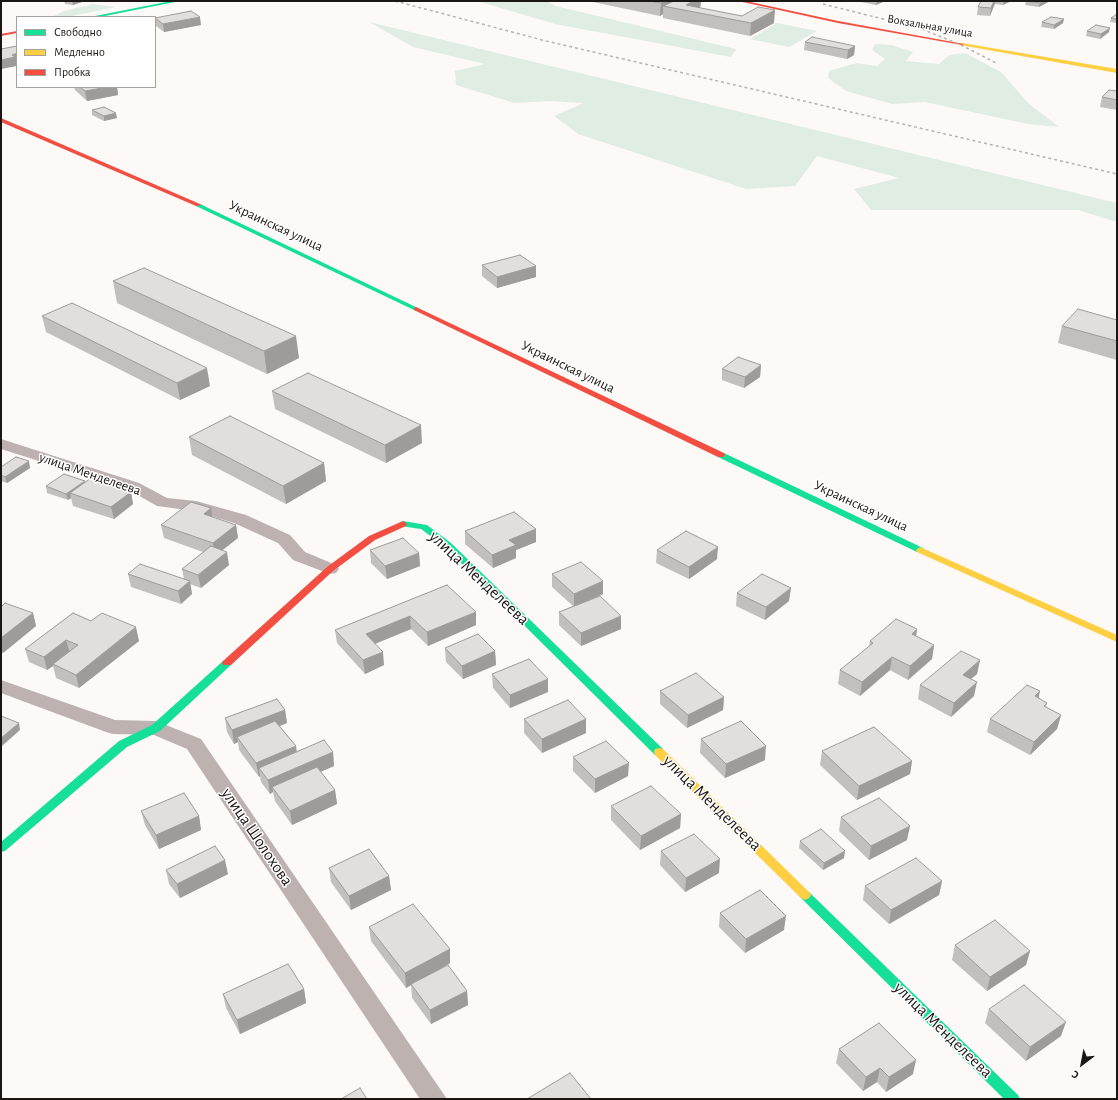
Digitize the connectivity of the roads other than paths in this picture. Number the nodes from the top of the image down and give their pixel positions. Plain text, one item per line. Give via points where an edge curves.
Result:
1 (178, 1) edge
2 (740, 1) edge
3 (97, 16) edge
4 (16, 32) edge
5 (1, 36) edge
6 (1117, 71) edge
7 (4, 121) edge
8 (1, 444) edge
9 (330, 569) junction
10 (1117, 639) edge
11 (1, 686) edge
12 (156, 728) junction
13 (1, 848) edge
14 (434, 1099) edge
15 (1013, 1099) edge

1 - 3 main road
2 - 6 main road, Вокзальная улица via 838,22
4 - 5 main road
7 - 10 main road, Украинская улица via 167,190 910,545
8 - 9 street, улица Менделеева via 134,486 163,503 196,506 240,519 284,539 299,556
9 - 12 main road
9 - 15 main road, улица Менделеева via 372,538 402,524 424,527 448,544
11 - 12 street, улица Шолохова via 113,727
12 - 13 main road via 123,744
12 - 14 street, улица Шолохова via 194,744

